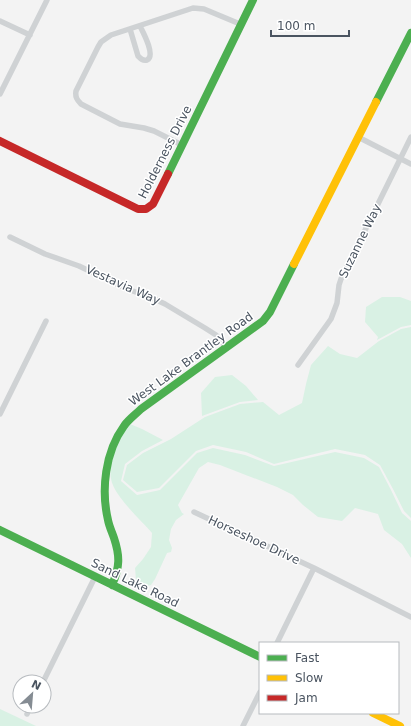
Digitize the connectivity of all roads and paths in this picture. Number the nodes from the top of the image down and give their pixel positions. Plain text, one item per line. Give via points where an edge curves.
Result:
1 (47, 0) edge
2 (253, 0) edge
3 (0, 20) edge
4 (240, 24) junction
5 (140, 26) junction
6 (130, 29) junction
7 (411, 33) edge
8 (30, 35) junction
9 (0, 94) edge
10 (358, 137) junction
11 (411, 137) edge
12 (0, 141) edge
13 (182, 145) junction
14 (400, 158) junction
15 (411, 164) edge
16 (10, 237) dead end
17 (46, 321) dead end
18 (227, 348) junction
19 (298, 365) dead end
20 (0, 414) edge
21 (194, 512) dead end
22 (0, 530) edge
23 (314, 568) junction
24 (95, 577) junction
25 (112, 585) junction
26 (411, 617) edge
27 (277, 642) edge
28 (259, 657) edge
29 (47, 674) edge
30 (259, 694) edge
31 (375, 714) edge
32 (243, 726) edge
33 (400, 726) edge

1 - 8 street
2 - 4 street, Holderness Drive
3 - 8 street
4 - 5 street via 204,9 193,8
4 - 13 street, Holderness Drive
5 - 6 street
5 - 6 street via 150,51 150,56 145,60 138,56
6 - 13 street via 101,42 76,91 76,99 120,124 154,131
7 - 10 street, West Lake Brantley Road
8 - 9 street
10 - 14 street
10 - 18 street, West Lake Brantley Road via 270,312 263,321
11 - 14 street, Suzanne Way
12 - 13 street, Holderness Drive via 144,210 153,204
14 - 15 street
14 - 19 street, Suzanne Way via 341,279 331,319
16 - 18 street, Vestavia Way via 165,304 213,334
17 - 20 street
18 - 25 street, West Lake Brantley Road via 141,409 124,426 114,445 107,465 106,487 108,516 119,560
21 - 23 street, Horseshoe Drive
22 - 24 street, Sand Lake Road
23 - 26 street, Horseshoe Drive
23 - 27 street, Horseshoe Drive
24 - 25 street, Sand Lake Road
24 - 29 street
25 - 28 street, Sand Lake Road
30 - 32 street
31 - 33 street

